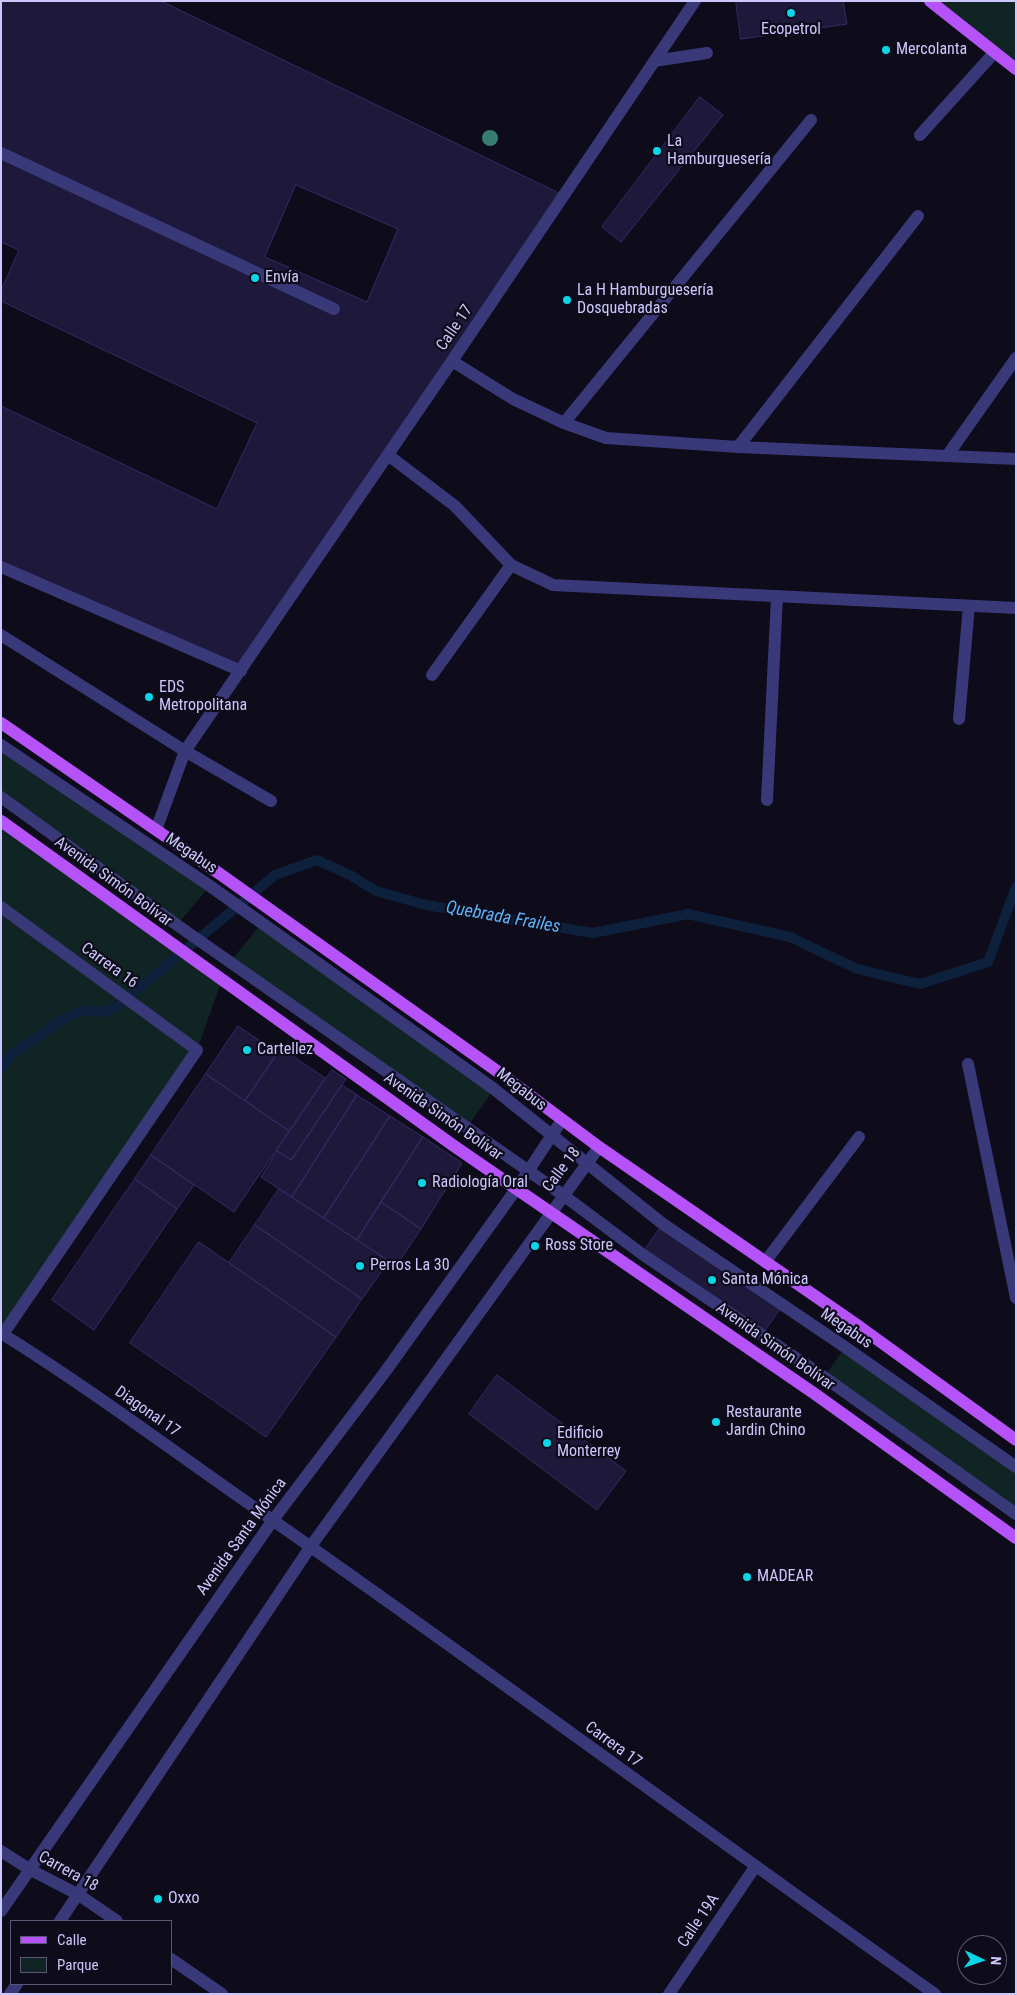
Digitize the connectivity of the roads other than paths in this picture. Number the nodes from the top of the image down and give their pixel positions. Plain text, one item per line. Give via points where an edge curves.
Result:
1 (695, 1) edge
2 (930, 1) edge
3 (707, 53) dead end
4 (994, 53) junction
5 (654, 62) junction
6 (1016, 69) edge
7 (811, 120) dead end
8 (920, 135) dead end
9 (1, 153) edge
10 (918, 216) dead end
11 (334, 309) dead end
12 (1016, 358) edge
13 (452, 361) junction
14 (564, 423) junction
15 (738, 447) junction
16 (388, 454) junction
17 (947, 456) junction
18 (1016, 459) edge
19 (511, 565) junction
20 (1, 567) edge
21 (777, 596) junction
22 (969, 606) junction
23 (1016, 608) edge
24 (1, 635) edge
25 (241, 672) junction
26 (432, 675) dead end
27 (959, 718) dead end
28 (1, 723) edge
29 (1, 745) edge
30 (185, 751) junction
31 (1, 797) edge
32 (767, 800) dead end
33 (271, 801) dead end
34 (1, 821) edge
35 (156, 830) junction
36 (1, 907) edge
37 (968, 1064) dead end
38 (562, 1120) junction
39 (552, 1135) junction
40 (859, 1138) dead end
41 (599, 1147) junction
42 (587, 1163) junction
43 (528, 1172) junction
44 (517, 1188) junction
45 (563, 1195) junction
46 (550, 1212) junction
47 (765, 1262) junction
48 (1016, 1298) edge
49 (2, 1333) edge
50 (1016, 1440) edge
51 (1016, 1467) edge
52 (1016, 1514) edge
53 (273, 1520) junction
54 (1016, 1538) edge
55 (311, 1546) junction
56 (1, 1851) edge
57 (756, 1867) junction
58 (29, 1869) junction
59 (79, 1895) junction
60 (1, 1911) edge
61 (61, 1920) edge
62 (116, 1920) edge
63 (172, 1960) edge
64 (222, 1994) edge
65 (669, 1994) edge
66 (935, 1994) edge

1 - 5 street, Calle 17
2 - 4 main road
3 - 5 street
4 - 6 main road
4 - 8 street
5 - 13 street, Calle 17
7 - 14 street
9 - 11 street
10 - 15 street
12 - 17 street
13 - 14 street via 514,399
13 - 16 street, Calle 17
14 - 15 street via 606,438
15 - 17 street
16 - 19 street via 455,506
16 - 25 street, Calle 17
17 - 18 street
19 - 21 street via 554,585
19 - 26 street
20 - 25 street
21 - 22 street
21 - 32 street
22 - 23 street
22 - 27 street
24 - 30 street
25 - 30 street, Calle 17
28 - 35 main road
29 - 39 street, Megabus via 210,886 494,1089
30 - 33 street
30 - 35 street, Calle 17
31 - 43 street
34 - 44 main road, Avenida Simón Bolívar
35 - 38 main road
36 - 49 street, Carrera 16 via 197,1050
37 - 48 street
38 - 39 street, Calle 18
38 - 41 main road
39 - 42 street, Megabus
39 - 43 street, Calle 18
40 - 47 street
41 - 42 street, Calle 18
41 - 47 main road
42 - 45 street, Calle 18
42 - 51 street, Megabus via 663,1224
43 - 44 street, Calle 18
43 - 45 street
44 - 46 main road, Avenida Simón Bolívar
44 - 53 street, Avenida Santa Mónica via 385,1372
45 - 46 street, Calle 18
45 - 52 street
46 - 54 main road, Avenida Simón Bolívar via 815,1394
46 - 55 street
47 - 50 main road
49 - 53 street, Diagonal 17
53 - 55 street, Carrera 17
53 - 58 street, Avenida Santa Mónica
55 - 57 street, Carrera 17
55 - 59 street
56 - 58 street, Carrera 18
57 - 65 street, Calle 19A
57 - 66 street, Carrera 17
58 - 59 street, Carrera 18
58 - 60 street, Avenida Santa Mónica
59 - 61 street
59 - 62 street, Carrera 18
63 - 64 street

